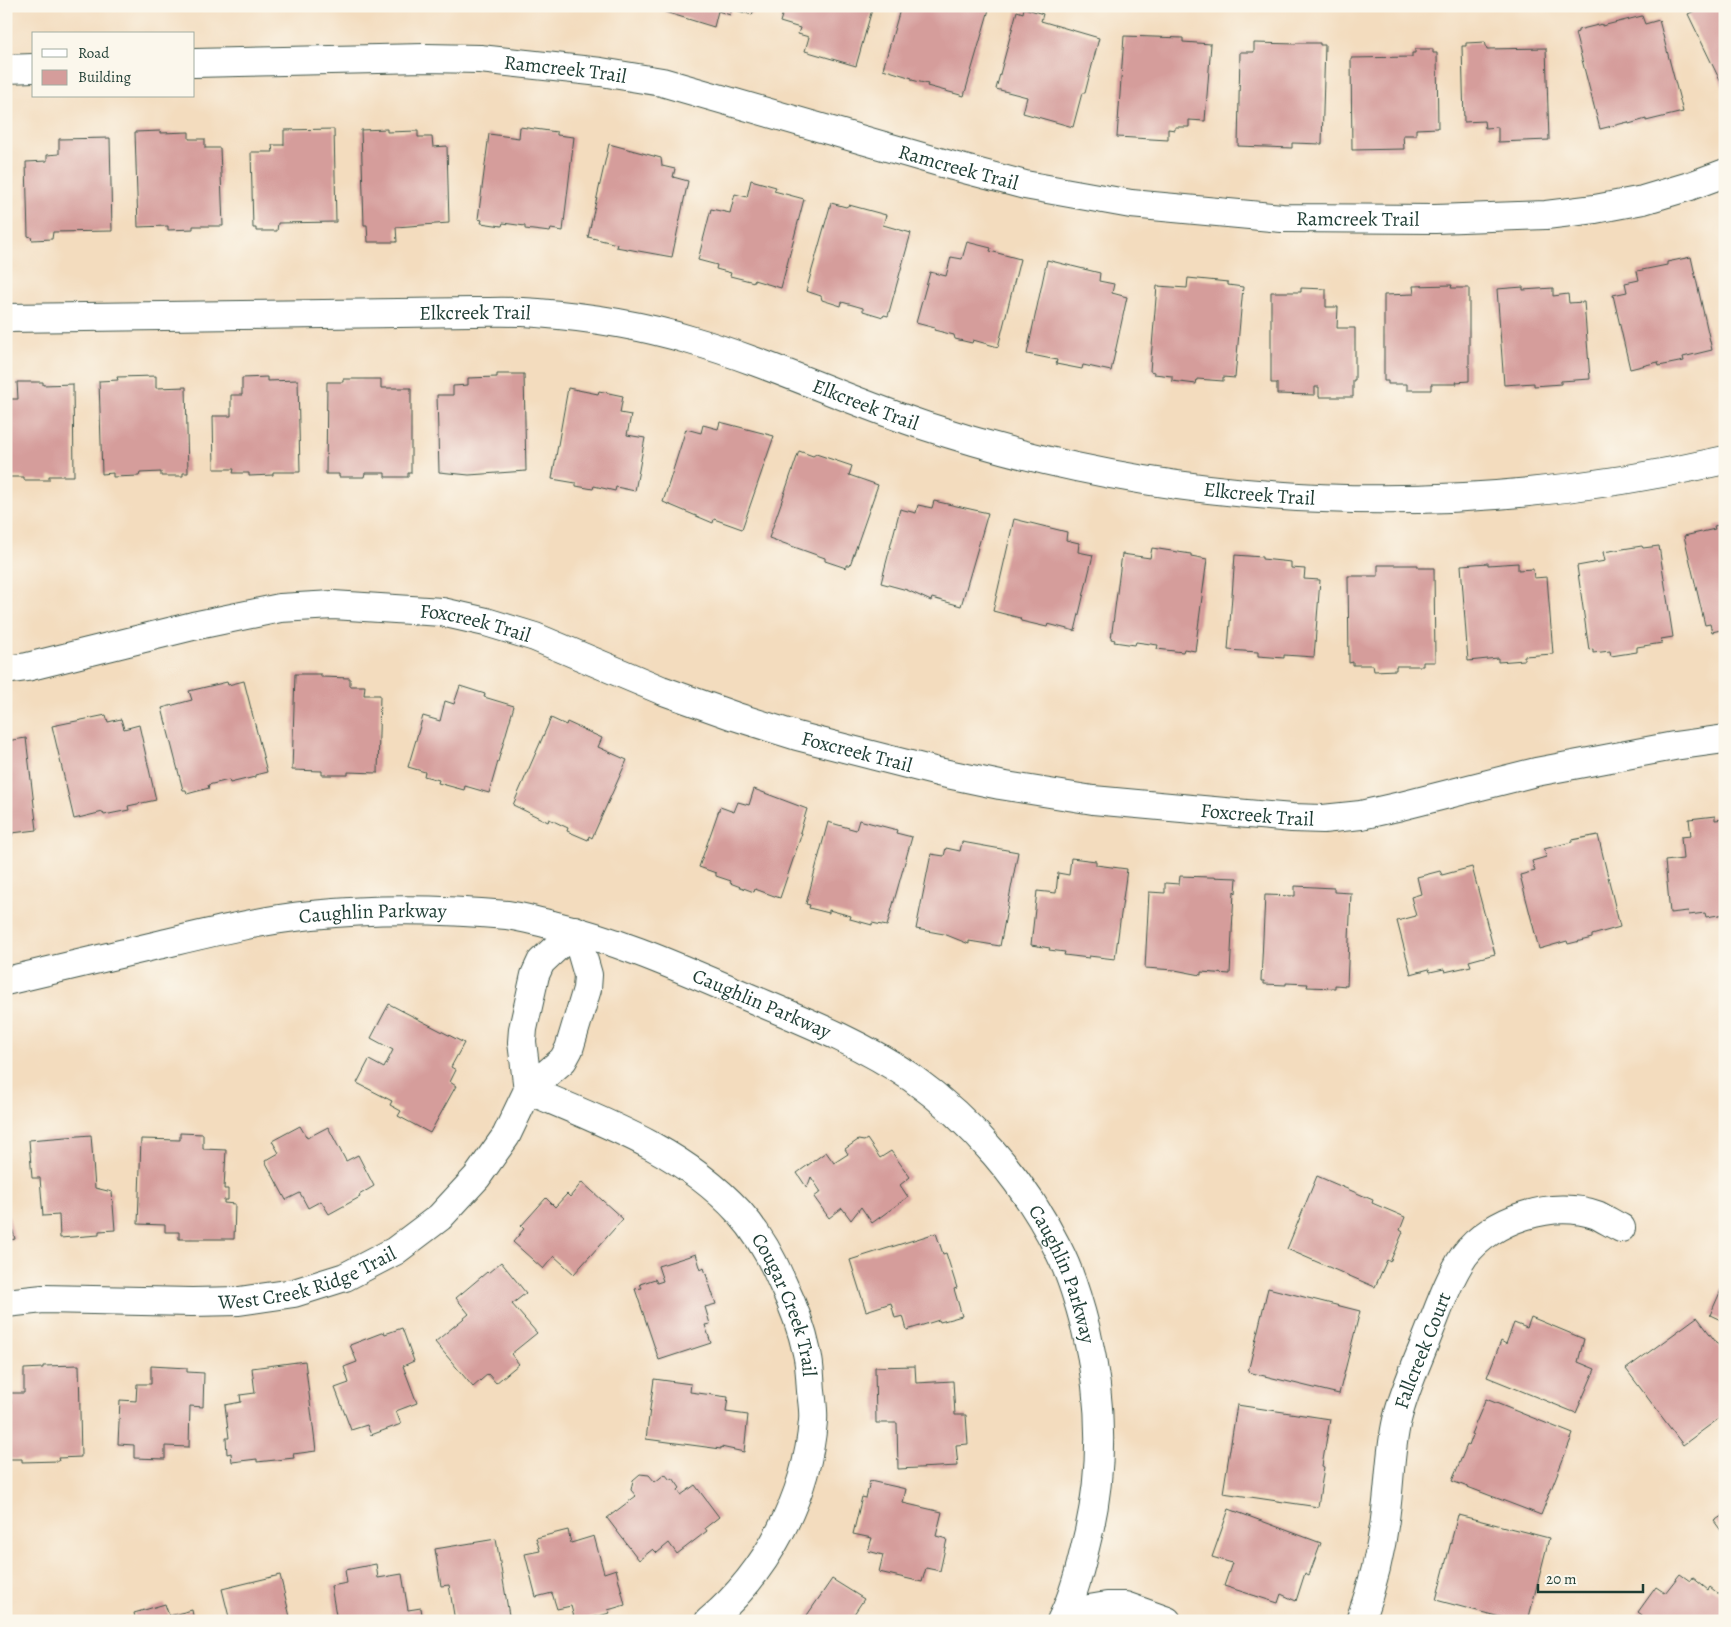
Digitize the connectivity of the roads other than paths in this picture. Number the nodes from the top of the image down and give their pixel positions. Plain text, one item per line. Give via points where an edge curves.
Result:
1 (195, 63) edge
2 (32, 68) edge
3 (6, 69) edge
4 (1725, 173) edge
5 (6, 318) edge
6 (1725, 460) edge
7 (6, 670) edge
8 (1725, 739) edge
9 (575, 930) junction
10 (6, 981) edge
11 (528, 1090) junction
12 (1621, 1228) dead end
13 (6, 1303) edge
14 (1066, 1618) edge
15 (709, 1621) edge
16 (1167, 1621) edge
17 (1360, 1621) edge

1 - 4 street, Ramcreek Trail via 443,58 601,72 662,82 1025,185 1131,204 1272,217 1435,219 1546,215 1643,200
2 - 3 street
5 - 6 street, Elkcreek Trail via 536,312 588,319 688,339 925,426 1038,459 1168,483 1296,498 1424,500 1530,493
7 - 8 street, Foxcreek Trail via 280,608 333,605 442,612 535,638 734,716 797,736 938,772 1093,800 1323,819 1401,806 1536,772
9 - 10 street, Caughlin Parkway via 513,916 444,910 374,910 310,915 246,925
9 - 11 street via 541,962 535,975 522,1042
9 - 11 street, West Creek Ridge Trail via 588,975 587,989 563,1060
9 - 14 street, Caughlin Parkway via 652,956 870,1052 913,1079 956,1114 998,1158 1030,1202 1059,1249 1079,1300 1099,1404 1099,1464 1094,1509
11 - 13 street, West Creek Ridge Trail via 501,1143 477,1177 440,1217 395,1251 345,1277 294,1294 240,1300 43,1299
11 - 15 street, Cougar Creek Trail via 634,1135 671,1156 706,1182 738,1212 767,1250 793,1304 808,1355 813,1420 804,1472 785,1523 760,1565
12 - 17 street, Fallcreek Court via 1587,1213 1567,1210 1538,1212 1507,1222 1485,1234 1465,1255 1450,1282 1396,1422 1379,1560
14 - 16 street via 1107,1606 1125,1606

